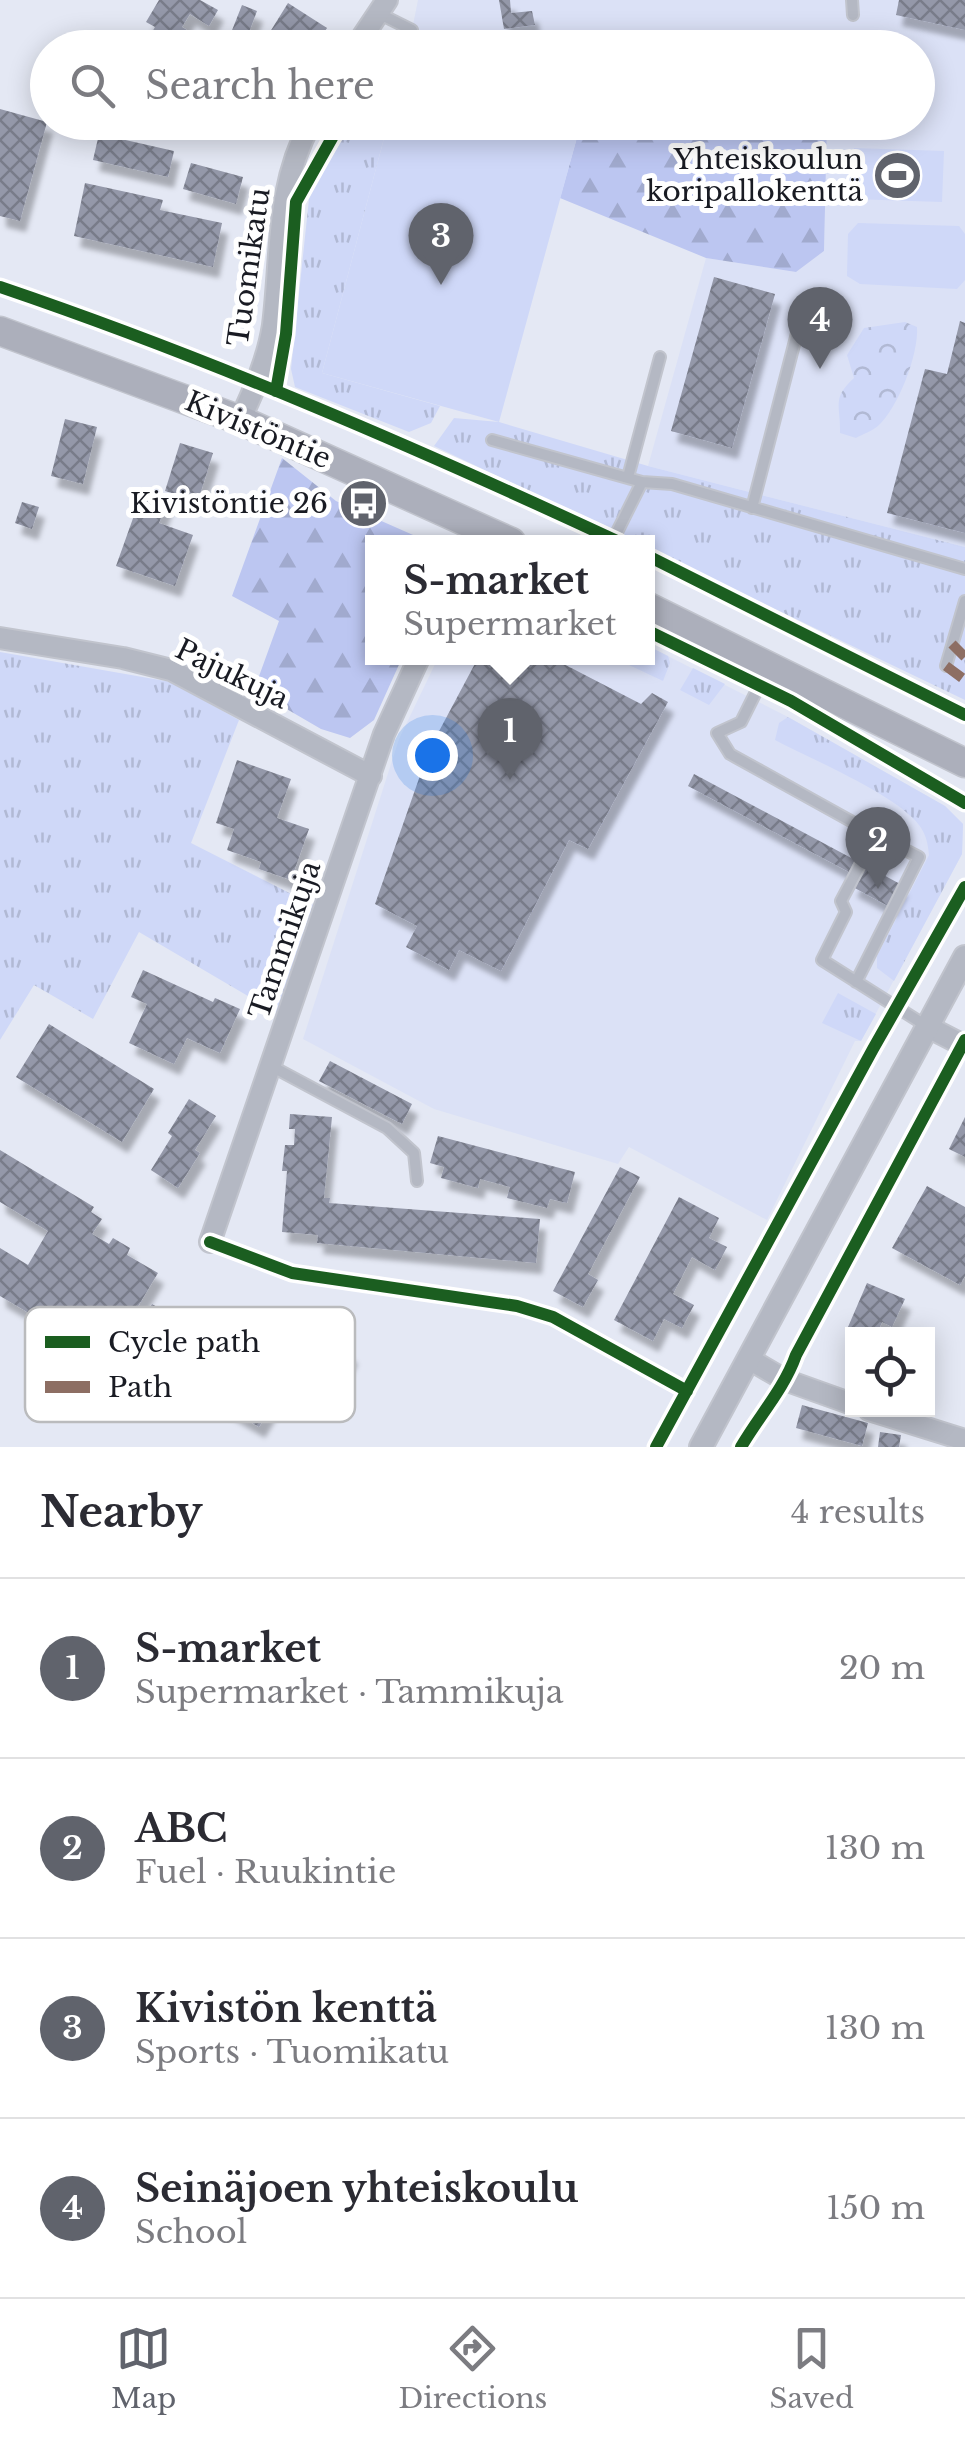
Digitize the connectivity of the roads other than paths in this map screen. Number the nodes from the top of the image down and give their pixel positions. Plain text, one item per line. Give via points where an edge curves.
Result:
1 (852, 0) edge
2 (383, 6) edge
3 (853, 14) dead end
4 (367, 30) edge
5 (412, 30) dead end
6 (303, 140) edge
7 (805, 302) dead end
8 (0, 331) edge
9 (660, 358) dead end
10 (240, 420) junction
11 (492, 440) dead end
12 (628, 477) junction
13 (642, 482) junction
14 (752, 508) junction
15 (475, 535) edge
16 (616, 535) edge
17 (965, 569) edge
18 (965, 601) edge
19 (655, 610) edge
20 (0, 638) edge
21 (416, 665) edge
22 (769, 666) junction
23 (946, 666) dead end
24 (965, 763) edge
25 (371, 776) junction
26 (876, 835) junction
27 (965, 957) edge
28 (856, 982) junction
29 (928, 1026) junction
30 (965, 1046) edge
31 (271, 1066) junction
32 (417, 1181) dead end
33 (210, 1242) dead end
34 (749, 1359) junction
35 (845, 1401) edge
36 (891, 1417) edge
37 (965, 1440) edge
38 (701, 1447) edge

1 - 3 lane
2 - 4 street
2 - 5 lane
6 - 10 street, Tuomikatu via 283,197 273,328
7 - 14 lane
8 - 10 main road, Kivistöntie
9 - 12 lane
10 - 15 main road, Kivistöntie
11 - 12 lane
12 - 13 lane
13 - 14 lane
13 - 16 lane
14 - 17 lane
18 - 23 lane
19 - 22 main road
20 - 25 street, Pajukuja via 171,670
21 - 25 street, Tammikuja
22 - 24 main road
22 - 26 lane via 741,722 717,732 730,754
25 - 31 street, Tammikuja
26 - 28 lane via 841,901 846,912 822,960
26 - 28 lane via 919,857
27 - 29 street
28 - 29 lane
29 - 30 street
29 - 34 street
31 - 32 lane via 387,1128 414,1152
31 - 33 street, Tammikuja
34 - 35 street
34 - 38 street
36 - 37 street

